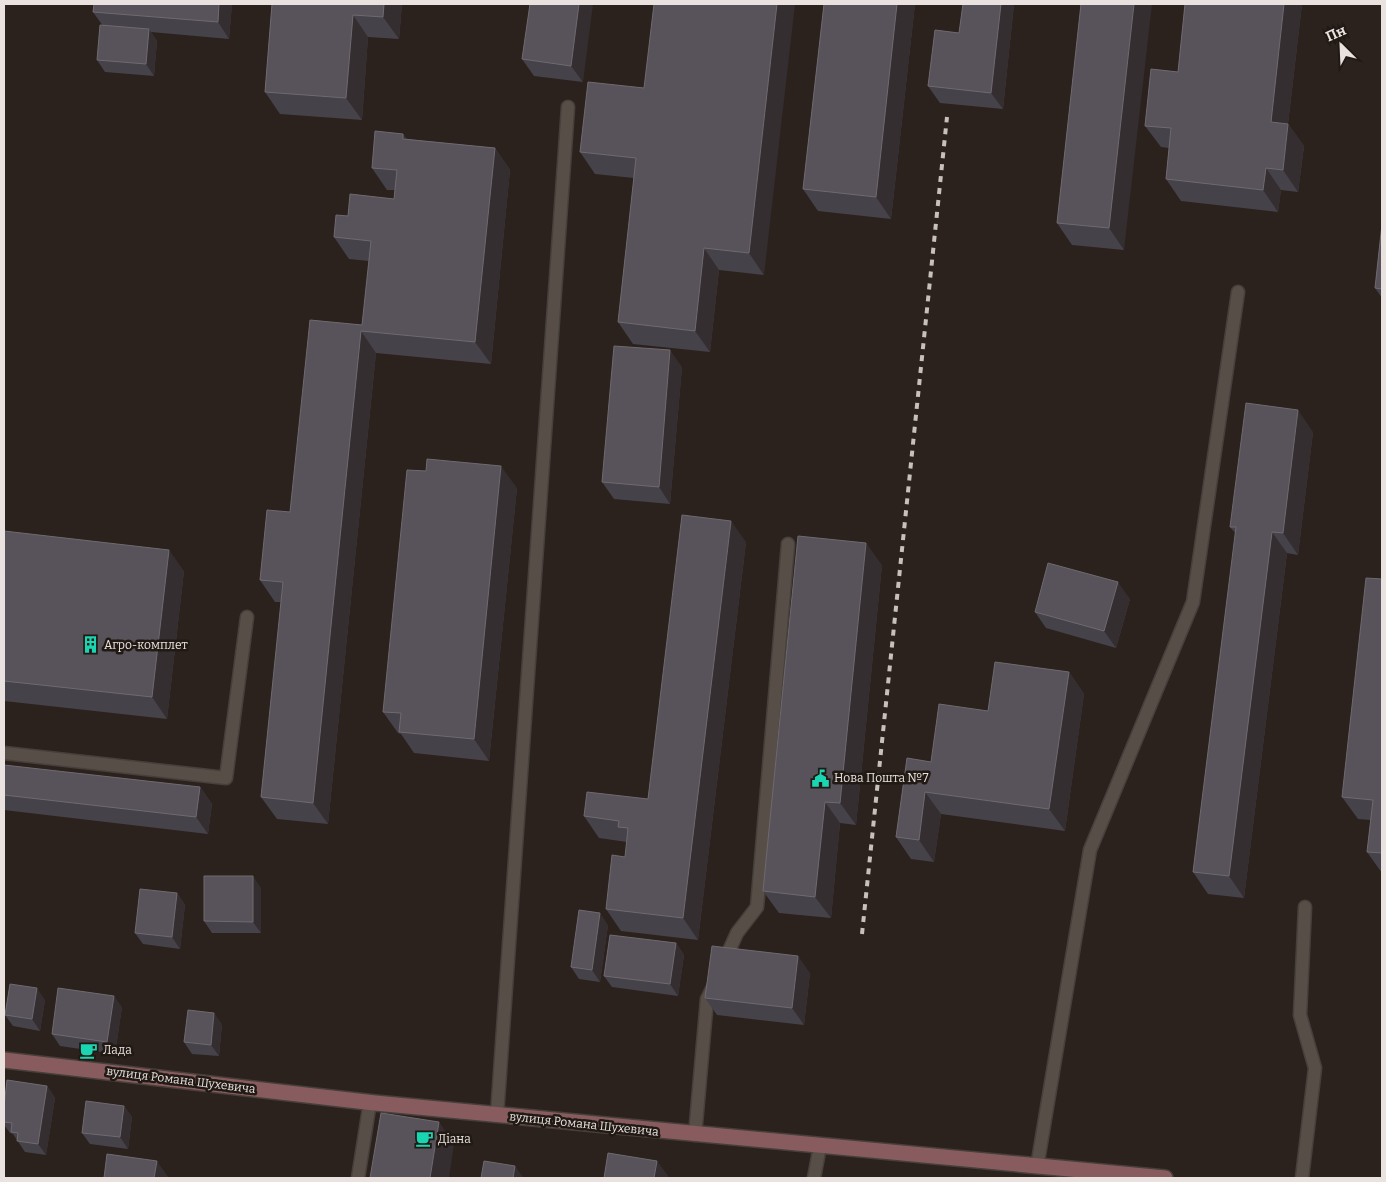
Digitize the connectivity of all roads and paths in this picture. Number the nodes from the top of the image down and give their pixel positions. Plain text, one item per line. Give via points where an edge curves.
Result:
1 (568, 107) dead end
2 (1238, 292) dead end
3 (788, 544) dead end
4 (247, 616) dead end
5 (4, 753) edge
6 (1305, 907) dead end
7 (4, 1060) edge
8 (370, 1102) junction
9 (497, 1115) junction
10 (695, 1135) junction
11 (820, 1146) junction
12 (1037, 1166) junction
13 (358, 1178) edge
14 (814, 1178) edge
15 (1165, 1178) edge
16 (1302, 1178) edge

1 - 9 lane
2 - 12 lane via 1193,602 1090,850
3 - 10 lane via 757,907 737,933 707,999
4 - 5 lane via 226,778
6 - 16 lane via 1300,1015 1315,1068
7 - 8 street, вулиця Романа Шухевича
8 - 9 street, вулиця Романа Шухевича
8 - 13 lane
9 - 10 street, вулиця Романа Шухевича
10 - 11 street, вулиця Романа Шухевича
11 - 12 street, вулиця Романа Шухевича
11 - 14 lane
12 - 15 street, вулиця Романа Шухевича

